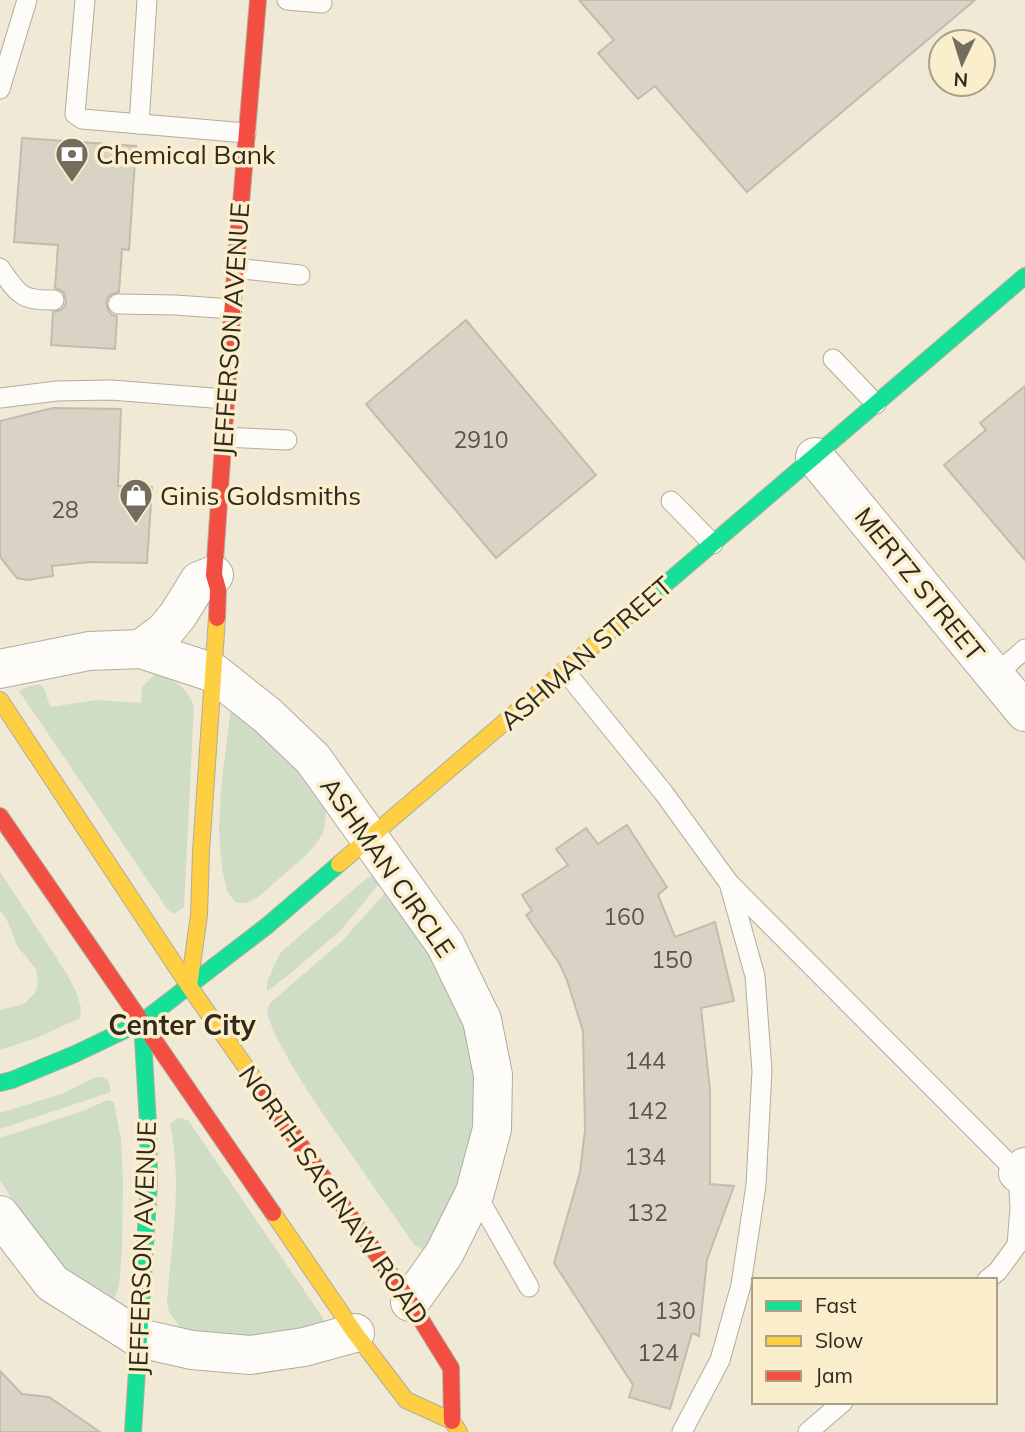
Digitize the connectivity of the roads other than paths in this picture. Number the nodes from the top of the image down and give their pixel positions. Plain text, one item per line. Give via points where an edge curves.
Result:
1 (27, 0) edge
2 (85, 0) edge
3 (147, 0) edge
4 (258, 0) edge
5 (288, 0) edge
6 (322, 3) dead end
7 (0, 89) edge
8 (139, 124) junction
9 (246, 133) junction
10 (0, 268) edge
11 (234, 268) junction
12 (300, 275) dead end
13 (1025, 276) edge
14 (54, 300) dead end
15 (118, 304) dead end
16 (232, 309) junction
17 (833, 359) dead end
18 (0, 398) edge
19 (225, 399) junction
20 (876, 404) junction
21 (222, 437) junction
22 (287, 440) dead end
23 (815, 457) junction
24 (671, 500) dead end
25 (713, 544) junction
26 (214, 575) junction
27 (141, 649) junction
28 (1025, 649) edge
29 (0, 669) edge
30 (565, 671) junction
31 (214, 673) junction
32 (995, 675) junction
33 (0, 700) edge
34 (1025, 712) edge
35 (0, 816) edge
36 (370, 838) junction
37 (729, 883) junction
38 (189, 986) junction
39 (142, 1022) junction
40 (0, 1083) edge
41 (1021, 1170) edge
42 (475, 1192) junction
43 (0, 1216) edge
44 (989, 1278) edge
45 (529, 1287) dead end
46 (410, 1301) junction
47 (355, 1334) junction
48 (139, 1338) junction
49 (841, 1404) edge
50 (450, 1428) edge
51 (689, 1430) edge
52 (133, 1432) edge
53 (808, 1432) edge

1 - 7 lane
2 - 8 lane via 75,114 82,119
3 - 8 lane
4 - 9 street, JEFFERSON AVENUE
5 - 6 lane
8 - 9 lane
9 - 11 street, JEFFERSON AVENUE
10 - 14 lane via 18,293 35,300
11 - 12 lane
11 - 16 street, JEFFERSON AVENUE
13 - 20 street, ASHMAN STREET
15 - 16 lane
16 - 19 street, JEFFERSON AVENUE
17 - 20 lane
18 - 19 lane via 111,390
19 - 21 street, JEFFERSON AVENUE
20 - 23 street, ASHMAN STREET
21 - 22 lane
21 - 26 street, JEFFERSON AVENUE
23 - 25 street, ASHMAN STREET
23 - 32 street, MERTZ STREET
24 - 25 lane
25 - 30 street, ASHMAN STREET
26 - 27 street via 199,581 178,615
26 - 31 street, JEFFERSON AVENUE via 218,589
27 - 29 street, ASHMAN CIRCLE via 89,651
27 - 31 street, ASHMAN CIRCLE
28 - 32 lane
30 - 36 street, ASHMAN STREET
30 - 37 lane
31 - 36 street, ASHMAN CIRCLE via 313,759
31 - 38 street, JEFFERSON AVENUE via 199,915
32 - 34 street, MERTZ STREET
33 - 38 street, NORTH SAGINAW ROAD
35 - 39 street, NORTH SAGINAW ROAD
36 - 38 street, ASHMAN STREET
36 - 42 street, ASHMAN CIRCLE via 445,944 482,1020 493,1074 492,1129
37 - 41 lane
37 - 51 lane via 755,976 762,1071 755,1185 741,1286 720,1360
38 - 39 street, ASHMAN STREET
38 - 46 street, NORTH SAGINAW ROAD
39 - 40 street, ASHMAN STREET
39 - 47 street, NORTH SAGINAW ROAD
39 - 48 street, JEFFERSON AVENUE via 149,1183
41 - 44 lane via 1017,1245
42 - 45 lane
42 - 46 street, ASHMAN CIRCLE via 444,1254
43 - 48 street via 52,1283
46 - 50 street, NORTH SAGINAW ROAD via 451,1368
47 - 48 street via 304,1348 250,1355 192,1350
47 - 50 street, NORTH SAGINAW ROAD via 407,1400
48 - 52 street, JEFFERSON AVENUE
49 - 53 lane

